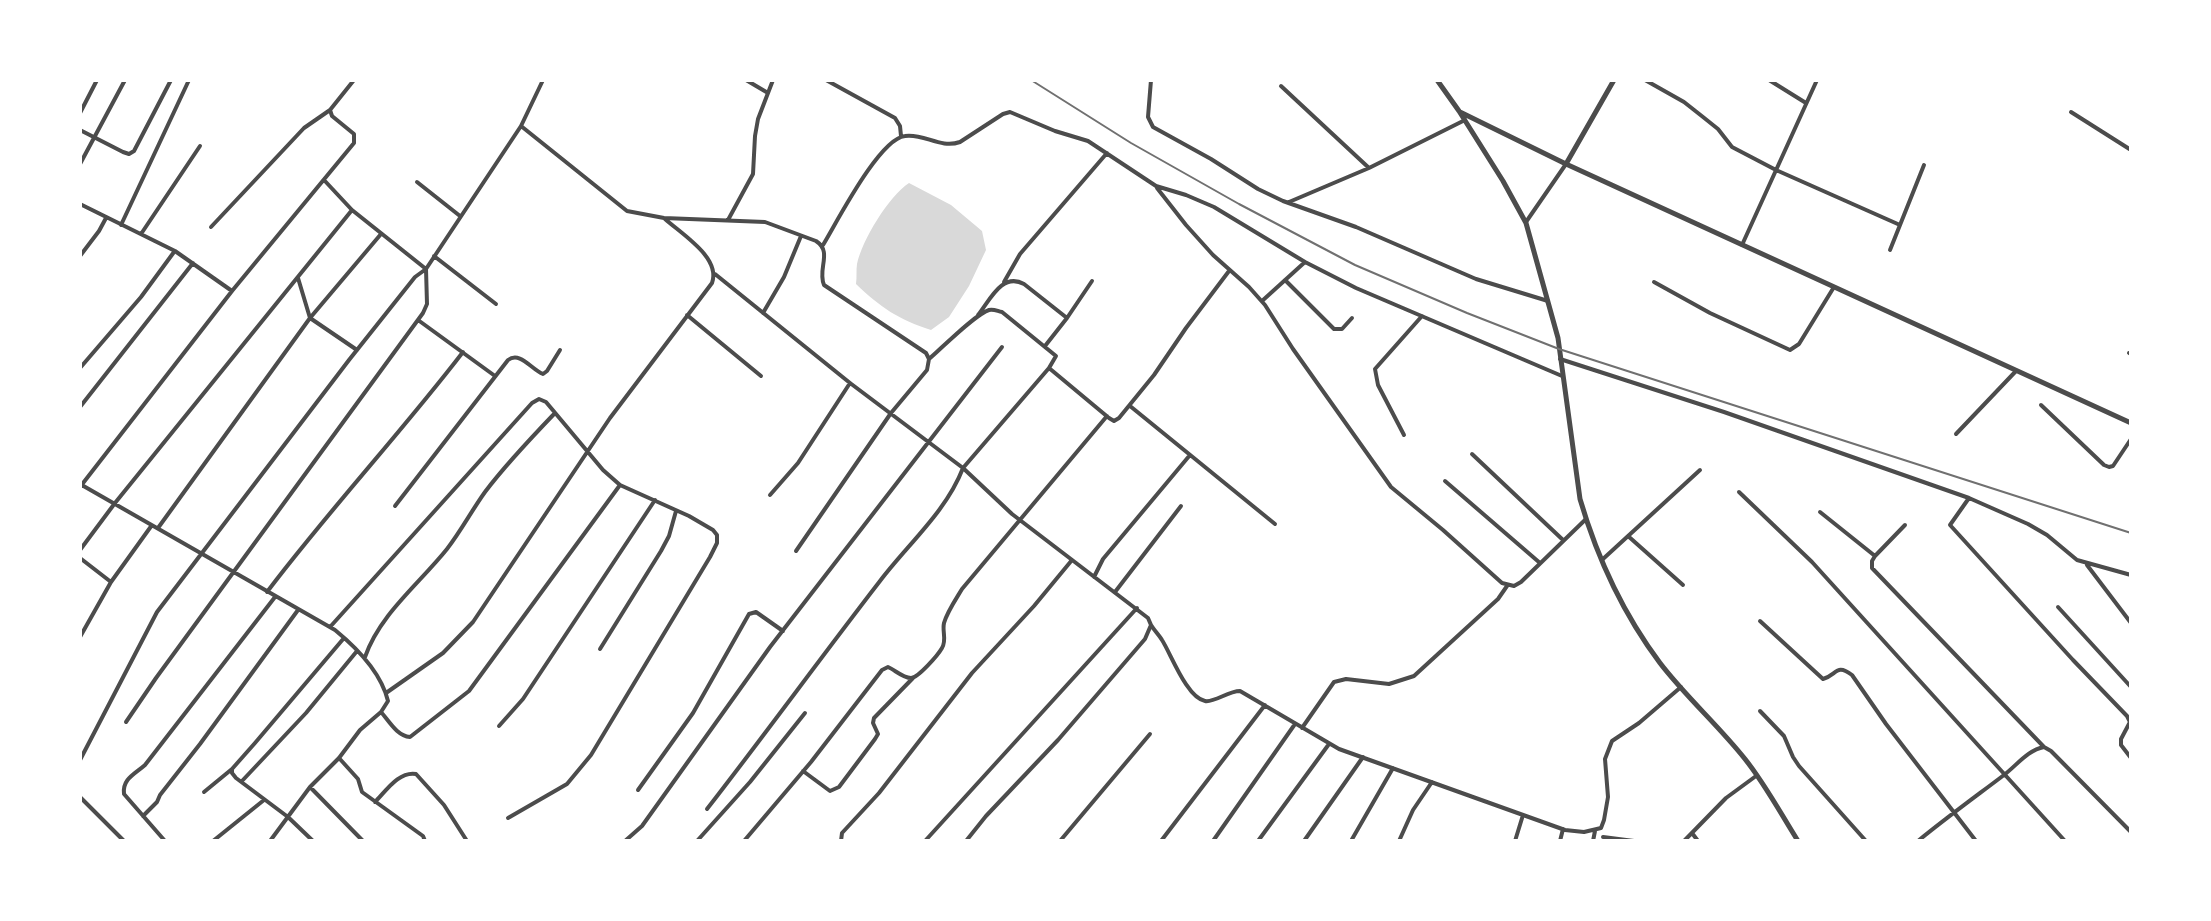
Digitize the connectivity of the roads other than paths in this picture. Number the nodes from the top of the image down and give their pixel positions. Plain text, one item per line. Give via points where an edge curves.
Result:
1 (97, 80) edge
2 (125, 80) edge
3 (171, 80) edge
4 (189, 80) edge
5 (354, 80) edge
6 (543, 80) edge
7 (746, 80) edge
8 (773, 80) edge
9 (826, 80) edge
10 (1151, 80) edge
11 (1437, 80) edge
12 (1614, 80) edge
13 (1645, 80) edge
14 (1769, 80) edge
15 (1817, 80) edge
16 (1281, 86) dead end
17 (768, 93) junction
18 (1806, 103) junction
19 (330, 110) junction
20 (1459, 111) junction
21 (2071, 112) dead end
22 (80, 113) edge
23 (1465, 120) junction
24 (521, 126) junction
25 (80, 130) edge
26 (901, 136) junction
27 (94, 137) junction
28 (200, 146) dead end
29 (2131, 150) edge
30 (1107, 153) junction
31 (80, 164) edge
32 (1566, 164) junction
33 (1924, 165) dead end
34 (1369, 168) junction
35 (1776, 170) junction
36 (324, 180) junction
37 (417, 182) dead end
38 (1156, 186) junction
39 (1288, 202) junction
40 (80, 204) edge
41 (352, 210) junction
42 (460, 216) junction
43 (106, 218) junction
44 (664, 218) junction
45 (728, 220) junction
46 (1526, 223) junction
47 (121, 225) junction
48 (1900, 225) junction
49 (211, 227) dead end
50 (381, 234) junction
51 (141, 235) junction
52 (802, 236) junction
53 (823, 245) junction
54 (1742, 245) junction
55 (1890, 250) dead end
56 (175, 251) junction
57 (80, 256) edge
58 (434, 256) junction
59 (1305, 262) junction
60 (193, 263) junction
61 (426, 269) junction
62 (1229, 270) junction
63 (715, 274) junction
64 (298, 277) junction
65 (1285, 280) junction
66 (1092, 281) dead end
67 (1004, 282) junction
68 (1654, 282) dead end
69 (1834, 287) junction
70 (232, 291) junction
71 (1262, 301) junction
72 (1549, 301) junction
73 (496, 304) dead end
74 (763, 313) junction
75 (687, 315) junction
76 (1422, 316) junction
77 (310, 318) junction
78 (1067, 318) junction
79 (1352, 318) dead end
80 (975, 319) junction
81 (418, 320) junction
82 (1045, 346) junction
83 (1002, 347) dead end
84 (357, 350) junction
85 (560, 350) dead end
86 (463, 352) junction
87 (929, 359) junction
88 (1560, 359) junction
89 (80, 368) edge
90 (1049, 368) junction
91 (2016, 371) junction
92 (495, 376) junction
93 (761, 376) dead end
94 (1562, 376) junction
95 (850, 383) junction
96 (2041, 405) dead end
97 (1130, 406) junction
98 (80, 407) edge
99 (555, 413) junction
100 (891, 413) junction
101 (1107, 416) junction
102 (2131, 423) edge
103 (1956, 434) dead end
104 (1404, 435) dead end
105 (2131, 439) edge
106 (929, 442) junction
107 (588, 453) junction
108 (1472, 454) dead end
109 (1190, 455) junction
110 (963, 468) junction
111 (1700, 470) dead end
112 (1445, 481) dead end
113 (81, 485) edge
114 (620, 485) junction
115 (1739, 492) dead end
116 (770, 495) dead end
117 (1969, 498) junction
118 (655, 500) junction
119 (115, 503) junction
120 (395, 506) dead end
121 (1181, 506) dead end
122 (676, 511) junction
123 (1820, 512) dead end
124 (1586, 518) junction
125 (1021, 521) junction
126 (1275, 524) dead end
127 (1905, 525) dead end
128 (155, 526) junction
129 (1628, 536) junction
130 (1564, 540) junction
131 (80, 550) edge
132 (796, 551) dead end
133 (203, 554) junction
134 (1875, 556) junction
135 (80, 558) edge
136 (1603, 559) junction
137 (1072, 560) junction
138 (2086, 563) junction
139 (1540, 564) junction
140 (234, 572) junction
141 (2131, 575) edge
142 (1094, 577) junction
143 (111, 582) junction
144 (1683, 585) dead end
145 (1507, 586) junction
146 (267, 592) junction
147 (1115, 592) junction
148 (275, 597) junction
149 (2058, 607) dead end
150 (1137, 608) junction
151 (298, 610) junction
152 (1760, 621) dead end
153 (2131, 623) edge
154 (1151, 625) junction
155 (330, 627) junction
156 (783, 631) junction
157 (80, 637) edge
158 (344, 638) junction
159 (600, 649) dead end
160 (357, 651) junction
161 (365, 657) junction
162 (913, 678) junction
163 (1681, 687) junction
164 (2131, 687) edge
165 (386, 693) junction
166 (1265, 705) junction
167 (1760, 711) dead end
168 (381, 712) junction
169 (805, 713) dead end
170 (126, 722) dead end
171 (1295, 724) junction
172 (499, 726) dead end
173 (1302, 728) junction
174 (1150, 734) dead end
175 (1329, 744) junction
176 (2044, 747) junction
177 (1363, 757) junction
178 (339, 758) junction
179 (2131, 758) edge
180 (80, 760) edge
181 (1393, 768) junction
182 (232, 769) junction
183 (803, 771) junction
184 (2006, 774) junction
185 (1756, 776) junction
186 (241, 782) junction
187 (1432, 782) junction
188 (310, 787) junction
189 (638, 790) dead end
190 (204, 792) dead end
191 (80, 797) edge
192 (264, 800) junction
193 (375, 802) junction
194 (707, 809) dead end
195 (1953, 811) junction
196 (1523, 815) junction
197 (143, 816) junction
198 (288, 817) junction
199 (508, 818) dead end
200 (1601, 828) junction
201 (1563, 829) junction
202 (1595, 831) junction
203 (2131, 832) edge
204 (1692, 833) junction
205 (1603, 839) edge
206 (124, 841) edge
207 (165, 841) edge
208 (213, 841) edge
209 (270, 841) edge
210 (313, 841) edge
211 (363, 841) edge
212 (425, 841) edge
213 (467, 841) edge
214 (625, 841) edge
215 (697, 841) edge
216 (744, 841) edge
217 (841, 841) edge
218 (925, 841) edge
219 (966, 841) edge
220 (1060, 841) edge
221 (1161, 841) edge
222 (1213, 841) edge
223 (1258, 841) edge
224 (1304, 841) edge
225 (1351, 841) edge
226 (1399, 841) edge
227 (1515, 841) edge
228 (1560, 841) edge
229 (1593, 841) edge
230 (1634, 841) edge
231 (1684, 841) edge
232 (1698, 841) edge
233 (1798, 841) edge
234 (1866, 841) edge
235 (1918, 841) edge
236 (1976, 841) edge
237 (2065, 841) edge

1 - 22 street
2 - 27 street
3 - 27 street via 134,151 123,152
4 - 47 street
5 - 19 street
6 - 24 street
7 - 17 street
8 - 17 street
9 - 26 street via 895,118
10 - 39 street via 1148,117 1153,127
11 - 20 street
12 - 32 street
13 - 35 street via 1684,102 1732,147
14 - 18 street
15 - 18 street
16 - 34 street
17 - 45 street via 755,136 753,174
18 - 35 street
19 - 36 street via 355,138
19 - 49 street via 304,128
20 - 23 street
20 - 32 street
21 - 29 street
23 - 34 street
23 - 46 street
24 - 42 street
24 - 44 street via 627,211
25 - 27 street
26 - 30 street via 952,145 1010,112
26 - 53 street via 881,150
27 - 31 street
28 - 51 street
30 - 38 street
30 - 67 street via 1020,254
32 - 46 street
32 - 54 street
33 - 48 street
34 - 39 street
35 - 48 street
35 - 54 street
36 - 41 street
36 - 70 street
37 - 42 street
38 - 59 street via 1214,207
38 - 62 street
39 - 72 street via 1476,279
40 - 43 street
41 - 50 street
41 - 64 street
42 - 58 street
43 - 47 street
43 - 57 street
44 - 45 street
44 - 63 street via 710,260
45 - 52 street via 765,222
46 - 72 street
47 - 51 street
48 - 55 street
50 - 61 street
50 - 77 street
51 - 56 street
52 - 53 street
52 - 74 street
53 - 87 street via 824,285
54 - 69 street
56 - 60 street
56 - 89 street
58 - 61 street
58 - 73 street
59 - 65 street
59 - 76 street
60 - 70 street
60 - 98 street
61 - 81 street via 427,304
61 - 84 street
62 - 71 street
62 - 97 street
63 - 74 street
63 - 75 street
64 - 77 street
64 - 119 street
65 - 71 street
65 - 79 street via 1334,329 1342,329
66 - 78 street
67 - 78 street via 1024,284
67 - 80 street
68 - 69 street via 1790,350
69 - 91 street
70 - 113 street
71 - 145 street via 1391,487
72 - 88 street
74 - 95 street
75 - 93 street
75 - 107 street
76 - 94 street
76 - 104 street via 1375,369
77 - 84 street
77 - 128 street
78 - 82 street
80 - 82 street via 989,310 1002,312
80 - 87 street
81 - 86 street
81 - 140 street
82 - 90 street via 1056,356
83 - 106 street
84 - 133 street
85 - 92 street via 543,374 512,356
86 - 92 street
86 - 146 street
87 - 100 street via 927,370
88 - 94 street
88 - 117 street
90 - 101 street
90 - 110 street
91 - 102 street
91 - 103 street
92 - 120 street
94 - 124 street
95 - 100 street
95 - 116 street via 798,463
96 - 105 street via 2109,467
97 - 101 street via 1114,421
97 - 109 street
99 - 107 street
99 - 155 street via 546,402 532,403
99 - 161 street via 520,449 448,548 384,620
100 - 106 street
100 - 132 street
101 - 125 street
106 - 110 street
106 - 156 street
107 - 114 street
107 - 165 street via 473,622 443,653
108 - 130 street
109 - 126 street
109 - 142 street via 1103,559
110 - 125 street
110 - 194 street via 946,502
111 - 129 street
112 - 139 street
113 - 119 street
114 - 118 street
114 - 168 street via 469,691 410,737 399,733
115 - 184 street via 1812,562
117 - 138 street via 2028,524
117 - 179 street via 1950,525 2127,716 2130,722 2121,745
118 - 122 street
118 - 172 street via 523,699
119 - 128 street
119 - 131 street
121 - 147 street
122 - 159 street via 661,551
122 - 199 street via 717,535 710,557 591,755 567,784
123 - 134 street
124 - 130 street
124 - 136 street
125 - 137 street
125 - 162 street via 962,589 945,620 942,647
127 - 134 street
128 - 133 street
128 - 143 street
129 - 136 street
129 - 144 street
130 - 139 street
133 - 140 street
133 - 180 street via 157,612
134 - 176 street via 1872,568 1878,575
135 - 143 street
136 - 163 street via 1638,631
137 - 142 street
137 - 217 street via 972,673 842,833
138 - 141 street
138 - 153 street
139 - 145 street via 1521,582
140 - 146 street
140 - 170 street
142 - 147 street
143 - 157 street
145 - 173 street via 1414,676 1389,684 1338,680
146 - 148 street
147 - 150 street
148 - 151 street
148 - 197 street via 145,765 126,781 124,794
149 - 164 street
150 - 154 street
150 - 218 street
151 - 155 street
151 - 197 street
152 - 195 street via 1823,679 1841,670 1852,675
154 - 166 street via 1201,699 1240,691
154 - 219 street via 1100,692
155 - 158 street
156 - 189 street via 756,612 749,614 699,703
156 - 214 street via 642,826
158 - 160 street
158 - 182 street
160 - 161 street
160 - 186 street
161 - 165 street
162 - 183 street via 888,667 882,670
162 - 183 street via 874,718 878,734 839,787 830,791
163 - 185 street
163 - 200 street via 1612,741 1605,759 1608,797
165 - 168 street
166 - 171 street
166 - 221 street
167 - 234 street via 1784,736 1799,766
168 - 178 street
169 - 215 street
171 - 173 street
171 - 222 street
173 - 175 street
174 - 220 street
175 - 177 street
175 - 223 street
176 - 184 street
176 - 203 street
177 - 181 street
177 - 224 street
178 - 188 street
178 - 193 street
181 - 187 street
181 - 225 street
182 - 186 street
182 - 190 street
183 - 216 street
184 - 195 street
184 - 237 street
185 - 204 street
185 - 233 street
186 - 192 street
187 - 196 street
187 - 226 street
188 - 198 street
188 - 211 street
191 - 206 street
192 - 198 street
192 - 208 street
193 - 212 street
193 - 213 street via 398,778 416,774
195 - 235 street
195 - 236 street
196 - 201 street
196 - 227 street
197 - 207 street
198 - 209 street
198 - 210 street
200 - 202 street
200 - 205 street
201 - 202 street
201 - 228 street
202 - 229 street
204 - 231 street
204 - 232 street
205 - 230 street

